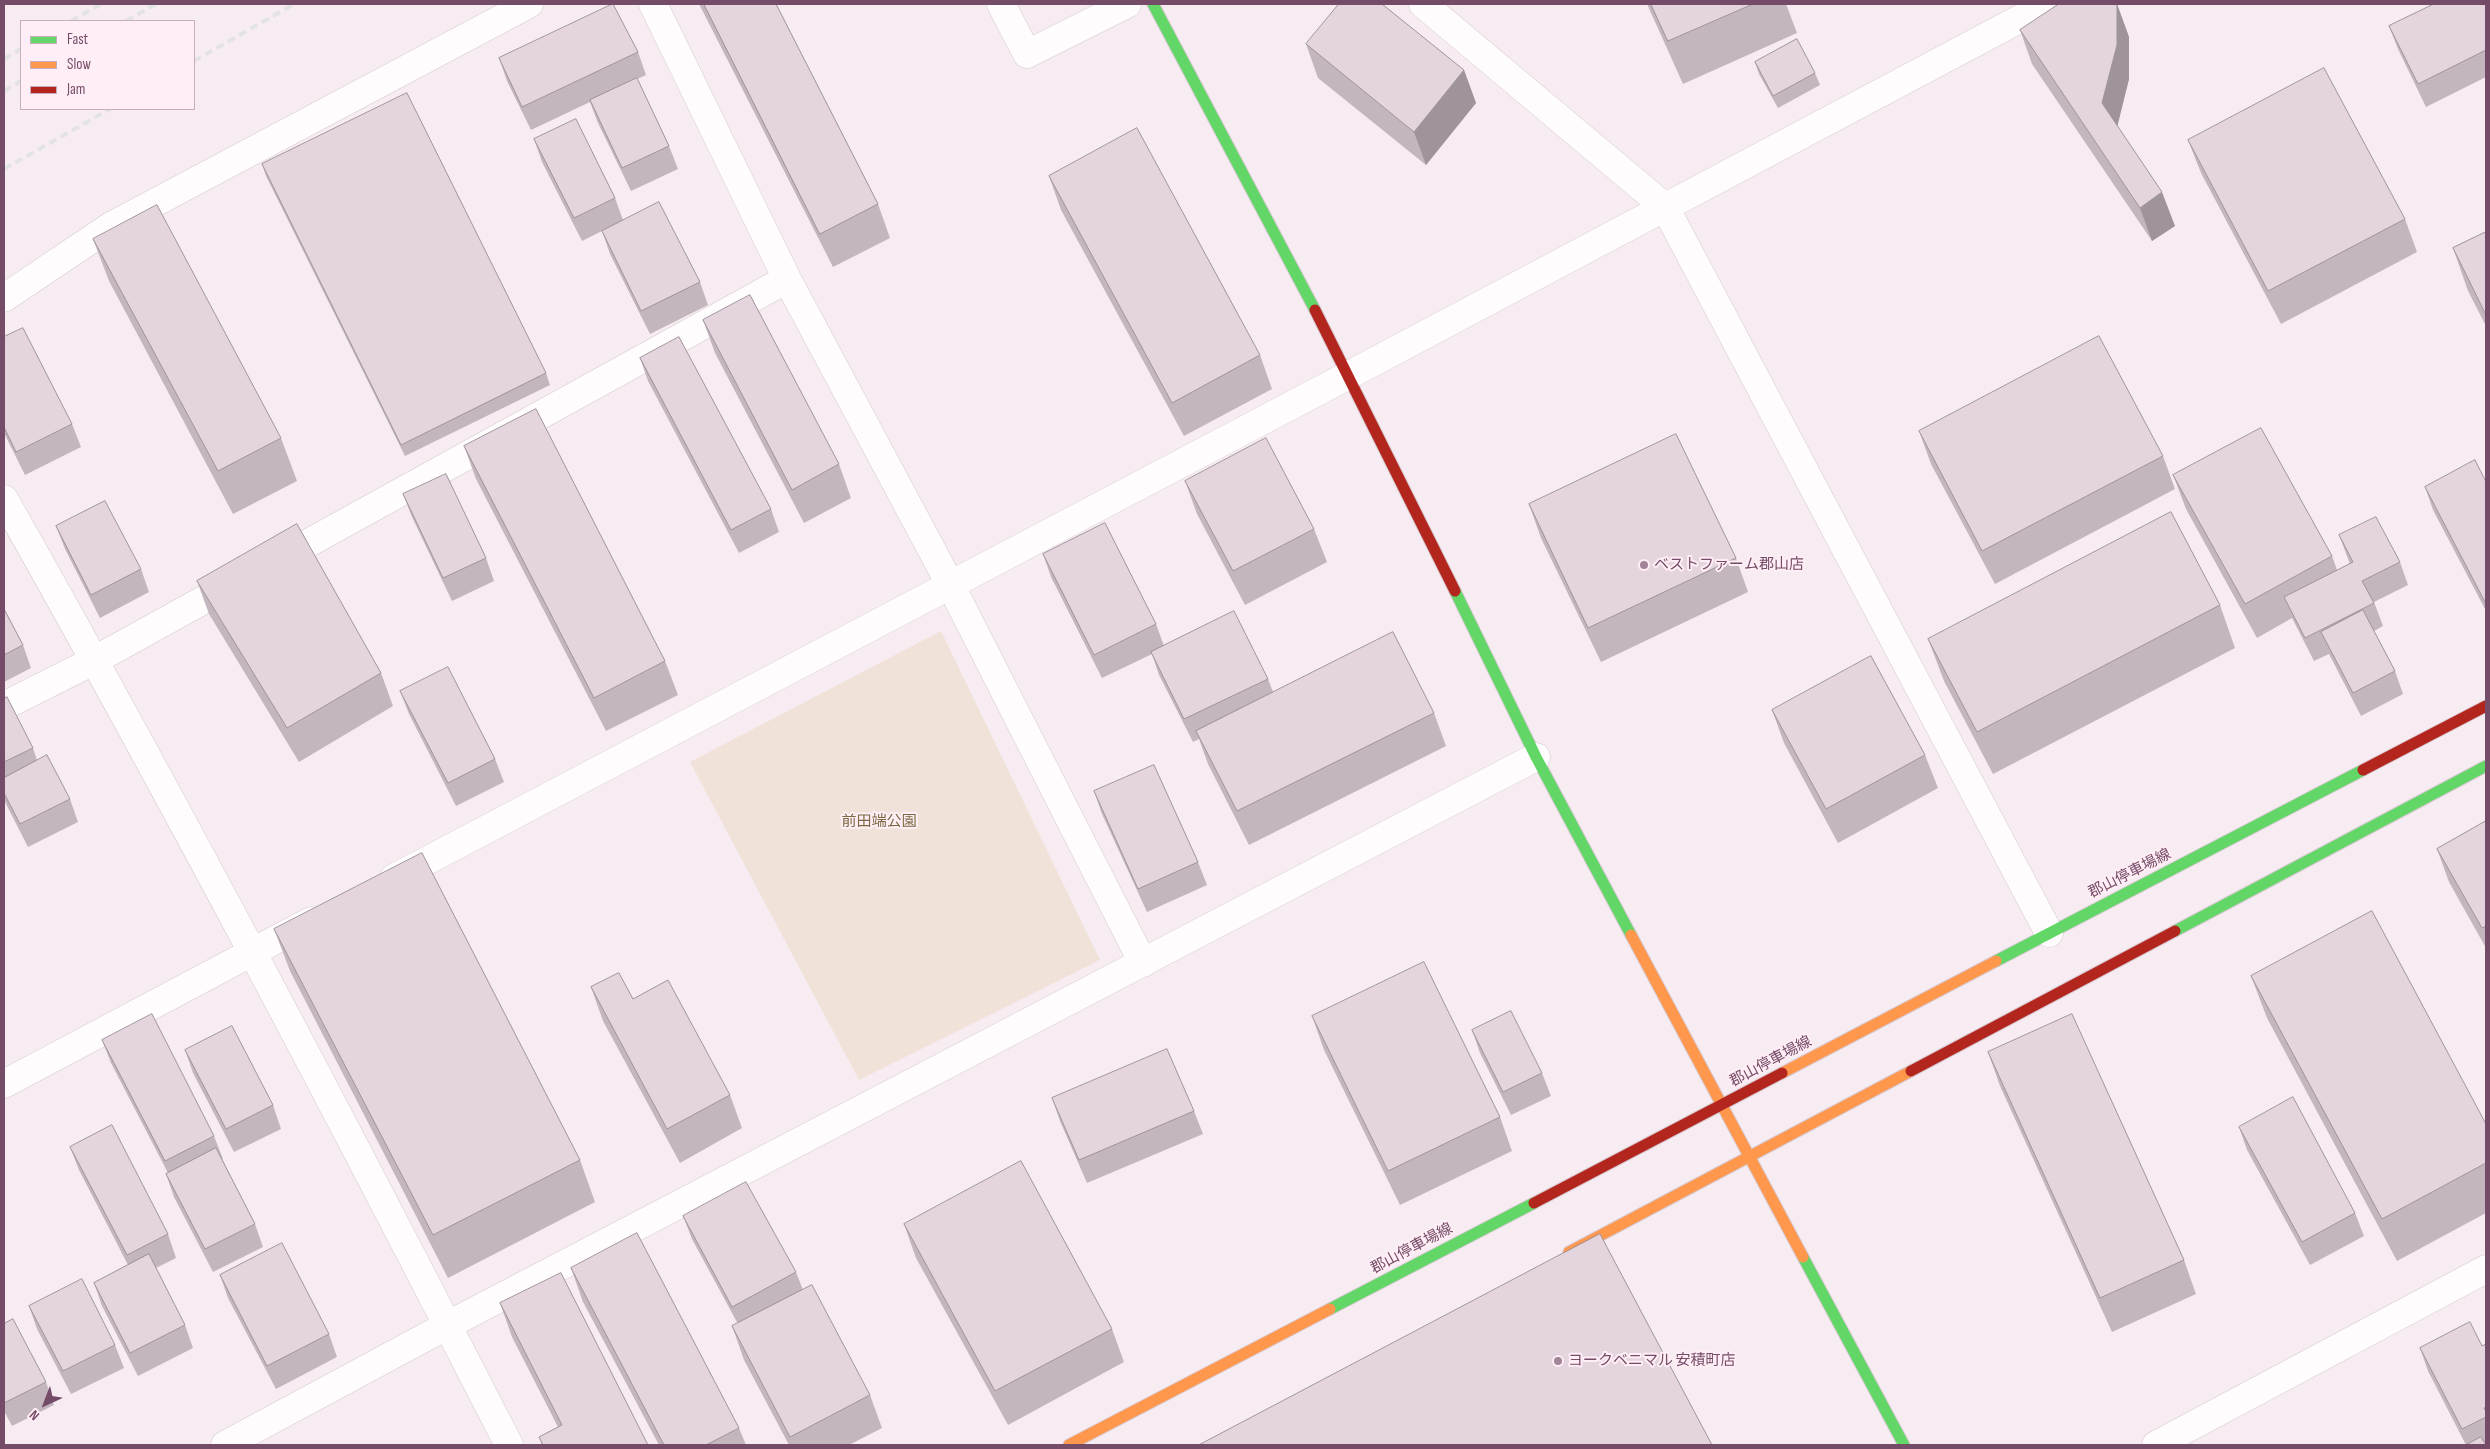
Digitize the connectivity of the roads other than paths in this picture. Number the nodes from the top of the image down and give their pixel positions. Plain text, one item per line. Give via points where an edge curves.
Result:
1 (529, 4) edge
2 (653, 4) edge
3 (1001, 4) edge
4 (1127, 4) edge
5 (1153, 4) edge
6 (1423, 4) edge
7 (2048, 4) edge
8 (1665, 207) junction
9 (787, 279) junction
10 (4, 298) edge
11 (1349, 375) junction
12 (4, 499) edge
13 (950, 584) junction
14 (95, 660) junction
15 (4, 706) edge
16 (2486, 706) edge
17 (1536, 757) junction
18 (2486, 766) edge
19 (368, 892) edge
20 (332, 910) edge
21 (2049, 933) junction
22 (253, 952) junction
23 (1143, 964) junction
24 (4, 1084) edge
25 (1722, 1104) junction
26 (1750, 1157) junction
27 (1558, 1258) edge
28 (2486, 1269) edge
29 (448, 1325) junction
30 (225, 1445) edge
31 (509, 1445) edge
32 (1070, 1445) edge
33 (1904, 1445) edge
34 (2156, 1445) edge

1 - 10 street via 112,226
2 - 9 street
3 - 4 street via 1027,54
5 - 11 main road
6 - 8 street
7 - 8 street
8 - 11 street
8 - 21 street
9 - 13 street
9 - 14 street
11 - 13 street
11 - 17 main road
12 - 14 street
13 - 19 street
13 - 23 street
14 - 15 street
14 - 22 street
16 - 21 main road, 郡山停車場線
17 - 23 street
17 - 25 main road
18 - 26 main road
20 - 22 street
21 - 25 main road, 郡山停車場線
22 - 24 street
22 - 29 street
23 - 29 street
25 - 26 main road
25 - 32 main road, 郡山停車場線
26 - 27 main road
26 - 33 main road
28 - 34 street
29 - 30 street
29 - 31 street

